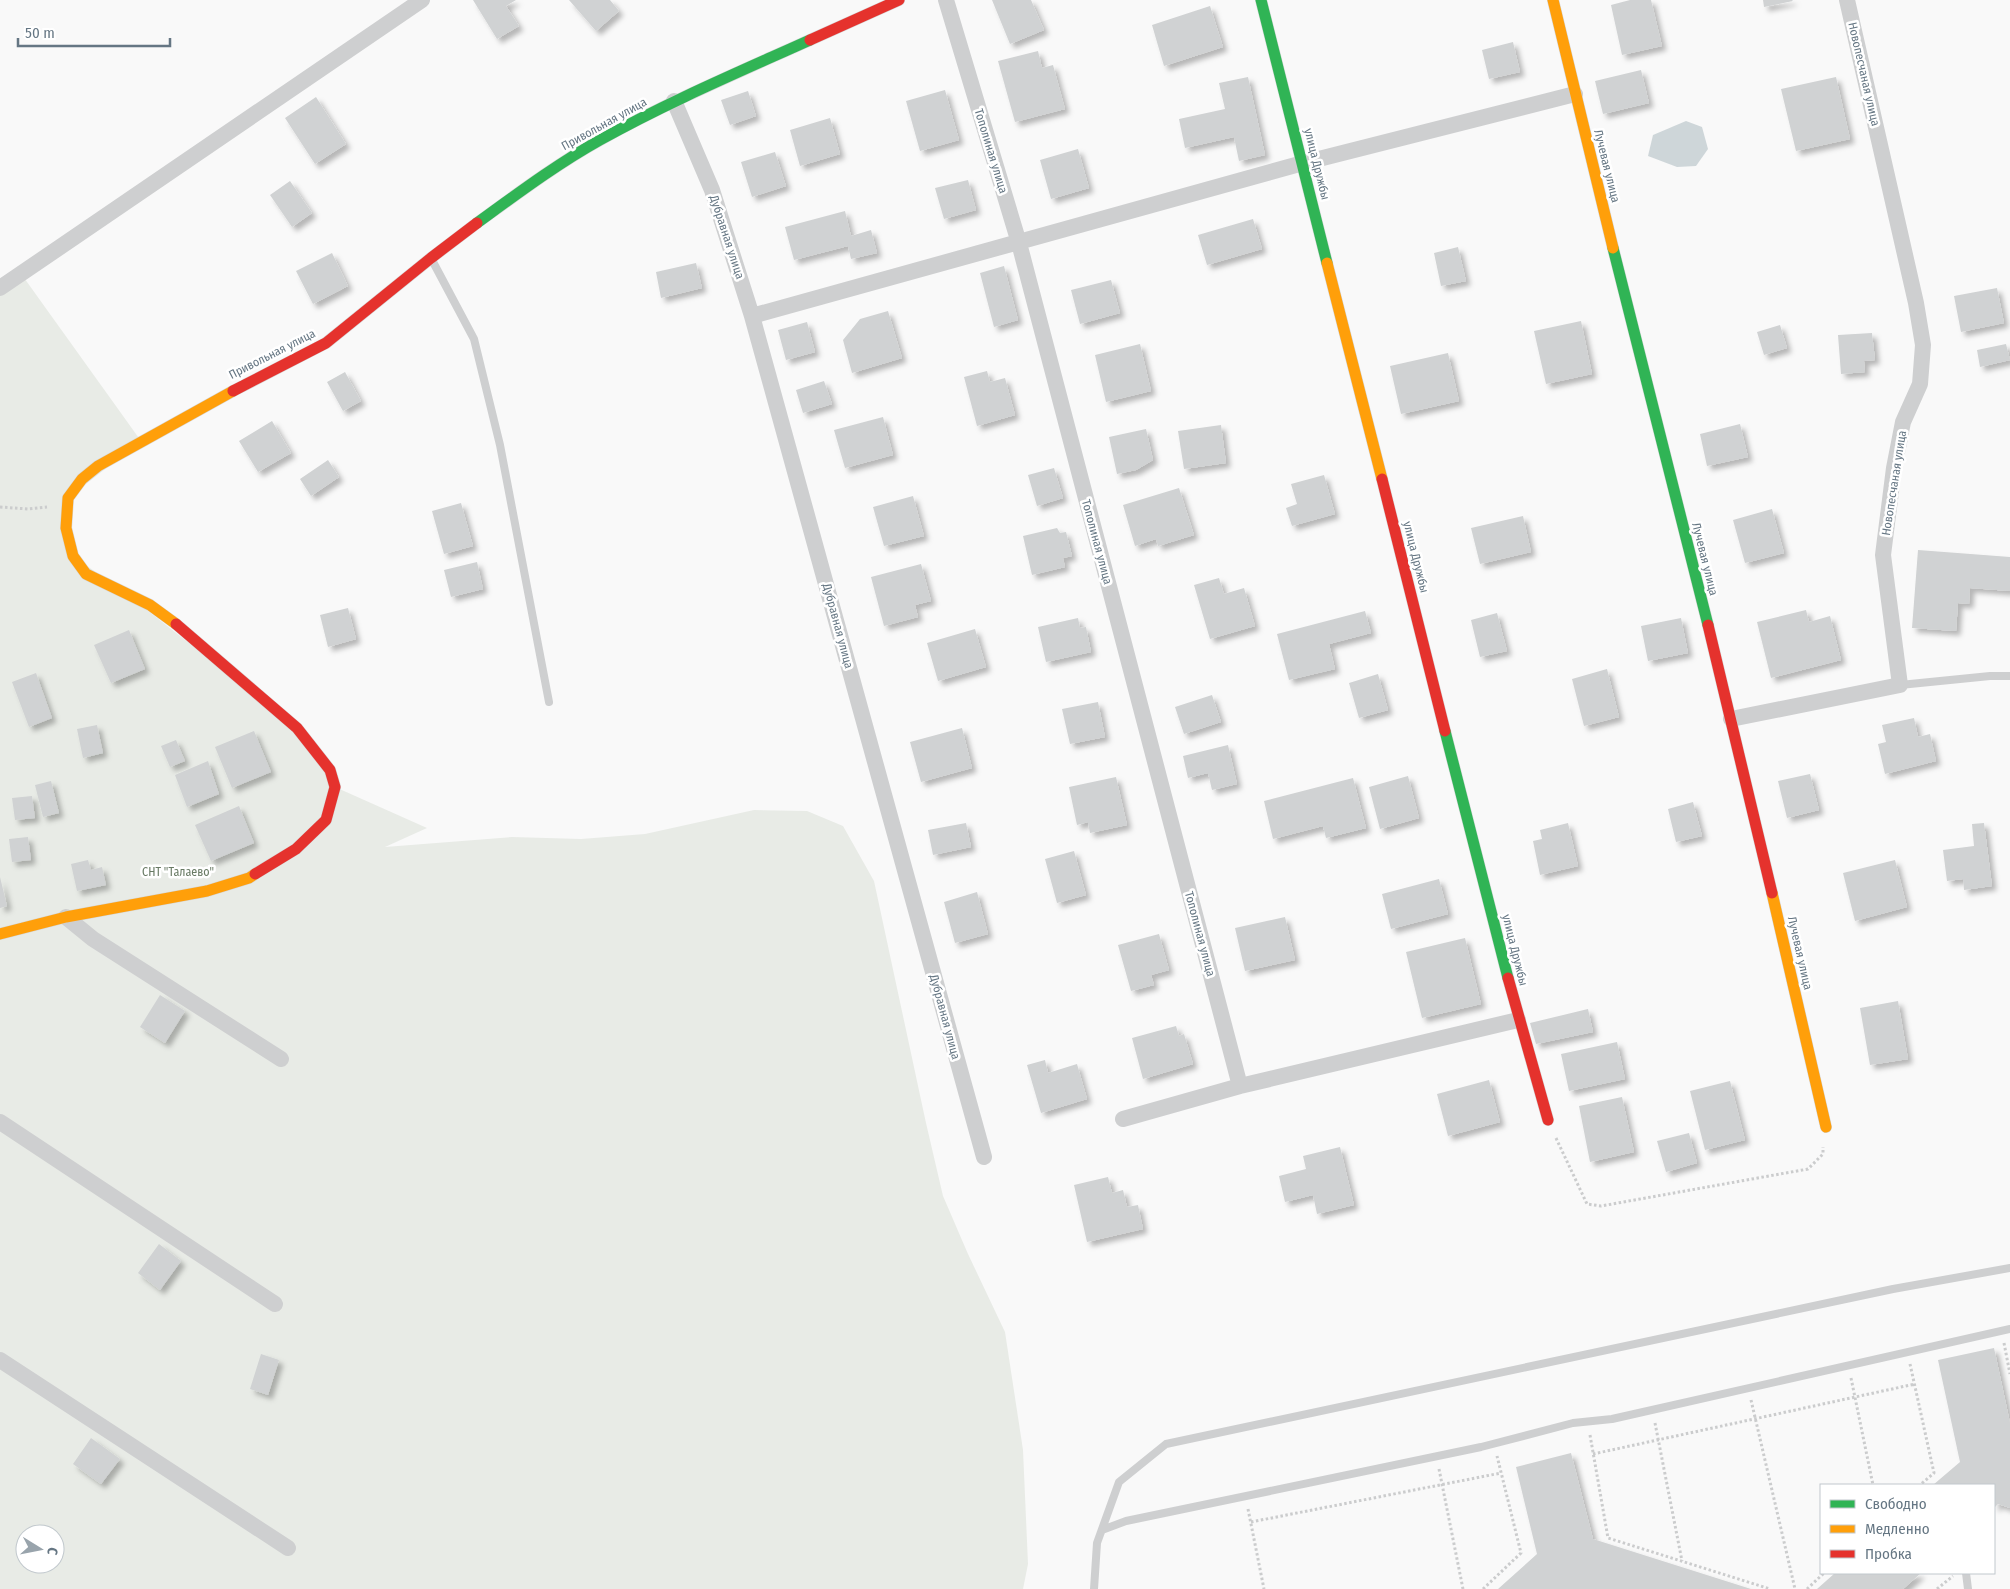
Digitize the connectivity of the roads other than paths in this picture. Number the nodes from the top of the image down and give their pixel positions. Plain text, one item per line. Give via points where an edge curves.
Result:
1 (422, 0) edge
2 (899, 0) edge
3 (946, 0) edge
4 (1262, 0) edge
5 (1553, 0) edge
6 (1847, 0) edge
7 (1575, 94) junction
8 (674, 101) junction
9 (1303, 163) junction
10 (1019, 243) junction
11 (431, 258) junction
12 (0, 288) edge
13 (752, 316) junction
14 (2010, 676) edge
15 (1900, 685) junction
16 (549, 702) dead end
17 (1730, 719) junction
18 (66, 917) junction
19 (0, 934) edge
20 (1518, 1020) junction
21 (281, 1059) dead end
22 (1240, 1086) junction
23 (1123, 1119) dead end
24 (1548, 1120) road end
25 (0, 1122) edge
26 (1826, 1126) road end
27 (984, 1157) dead end
28 (2010, 1268) edge
29 (276, 1304) dead end
30 (2006, 1330) edge
31 (0, 1360) edge
32 (1102, 1530) junction
33 (288, 1548) dead end
34 (1966, 1574) edge
35 (1094, 1589) edge
36 (1968, 1589) edge

1 - 12 street
2 - 8 street, Привольная улица
3 - 10 street, Тополиная улица
4 - 9 street, улица Дружбы
5 - 7 street, Лучевая улица
6 - 15 street, Новопесчаная улица via 1923,345 1920,384 1903,422 1894,468 1884,555
7 - 9 street
7 - 17 street, Лучевая улица
8 - 11 street, Привольная улица via 599,140 538,178
8 - 13 street, Дубравная улица via 712,190
9 - 10 street
9 - 20 street, улица Дружбы
10 - 13 street
10 - 22 street, Тополиная улица
11 - 16 lane via 474,339 500,446
11 - 18 street, Привольная улица via 326,343 98,466 82,479 68,498 66,528 73,556 86,574 150,605 210,653 297,728 330,770 335,786 326,820 296,849 249,878 208,891
13 - 27 street, Дубравная улица
14 - 15 lane
15 - 17 street
17 - 26 street, Лучевая улица
18 - 19 street
18 - 21 street via 93,939
20 - 22 street
20 - 24 street, улица Дружбы
22 - 23 street
25 - 29 street
28 - 32 lane via 1884,1291 1166,1444 1119,1482
30 - 32 lane via 1612,1419 1573,1423 1436,1456 1126,1521
31 - 33 street
32 - 35 lane via 1097,1543
34 - 36 lane

